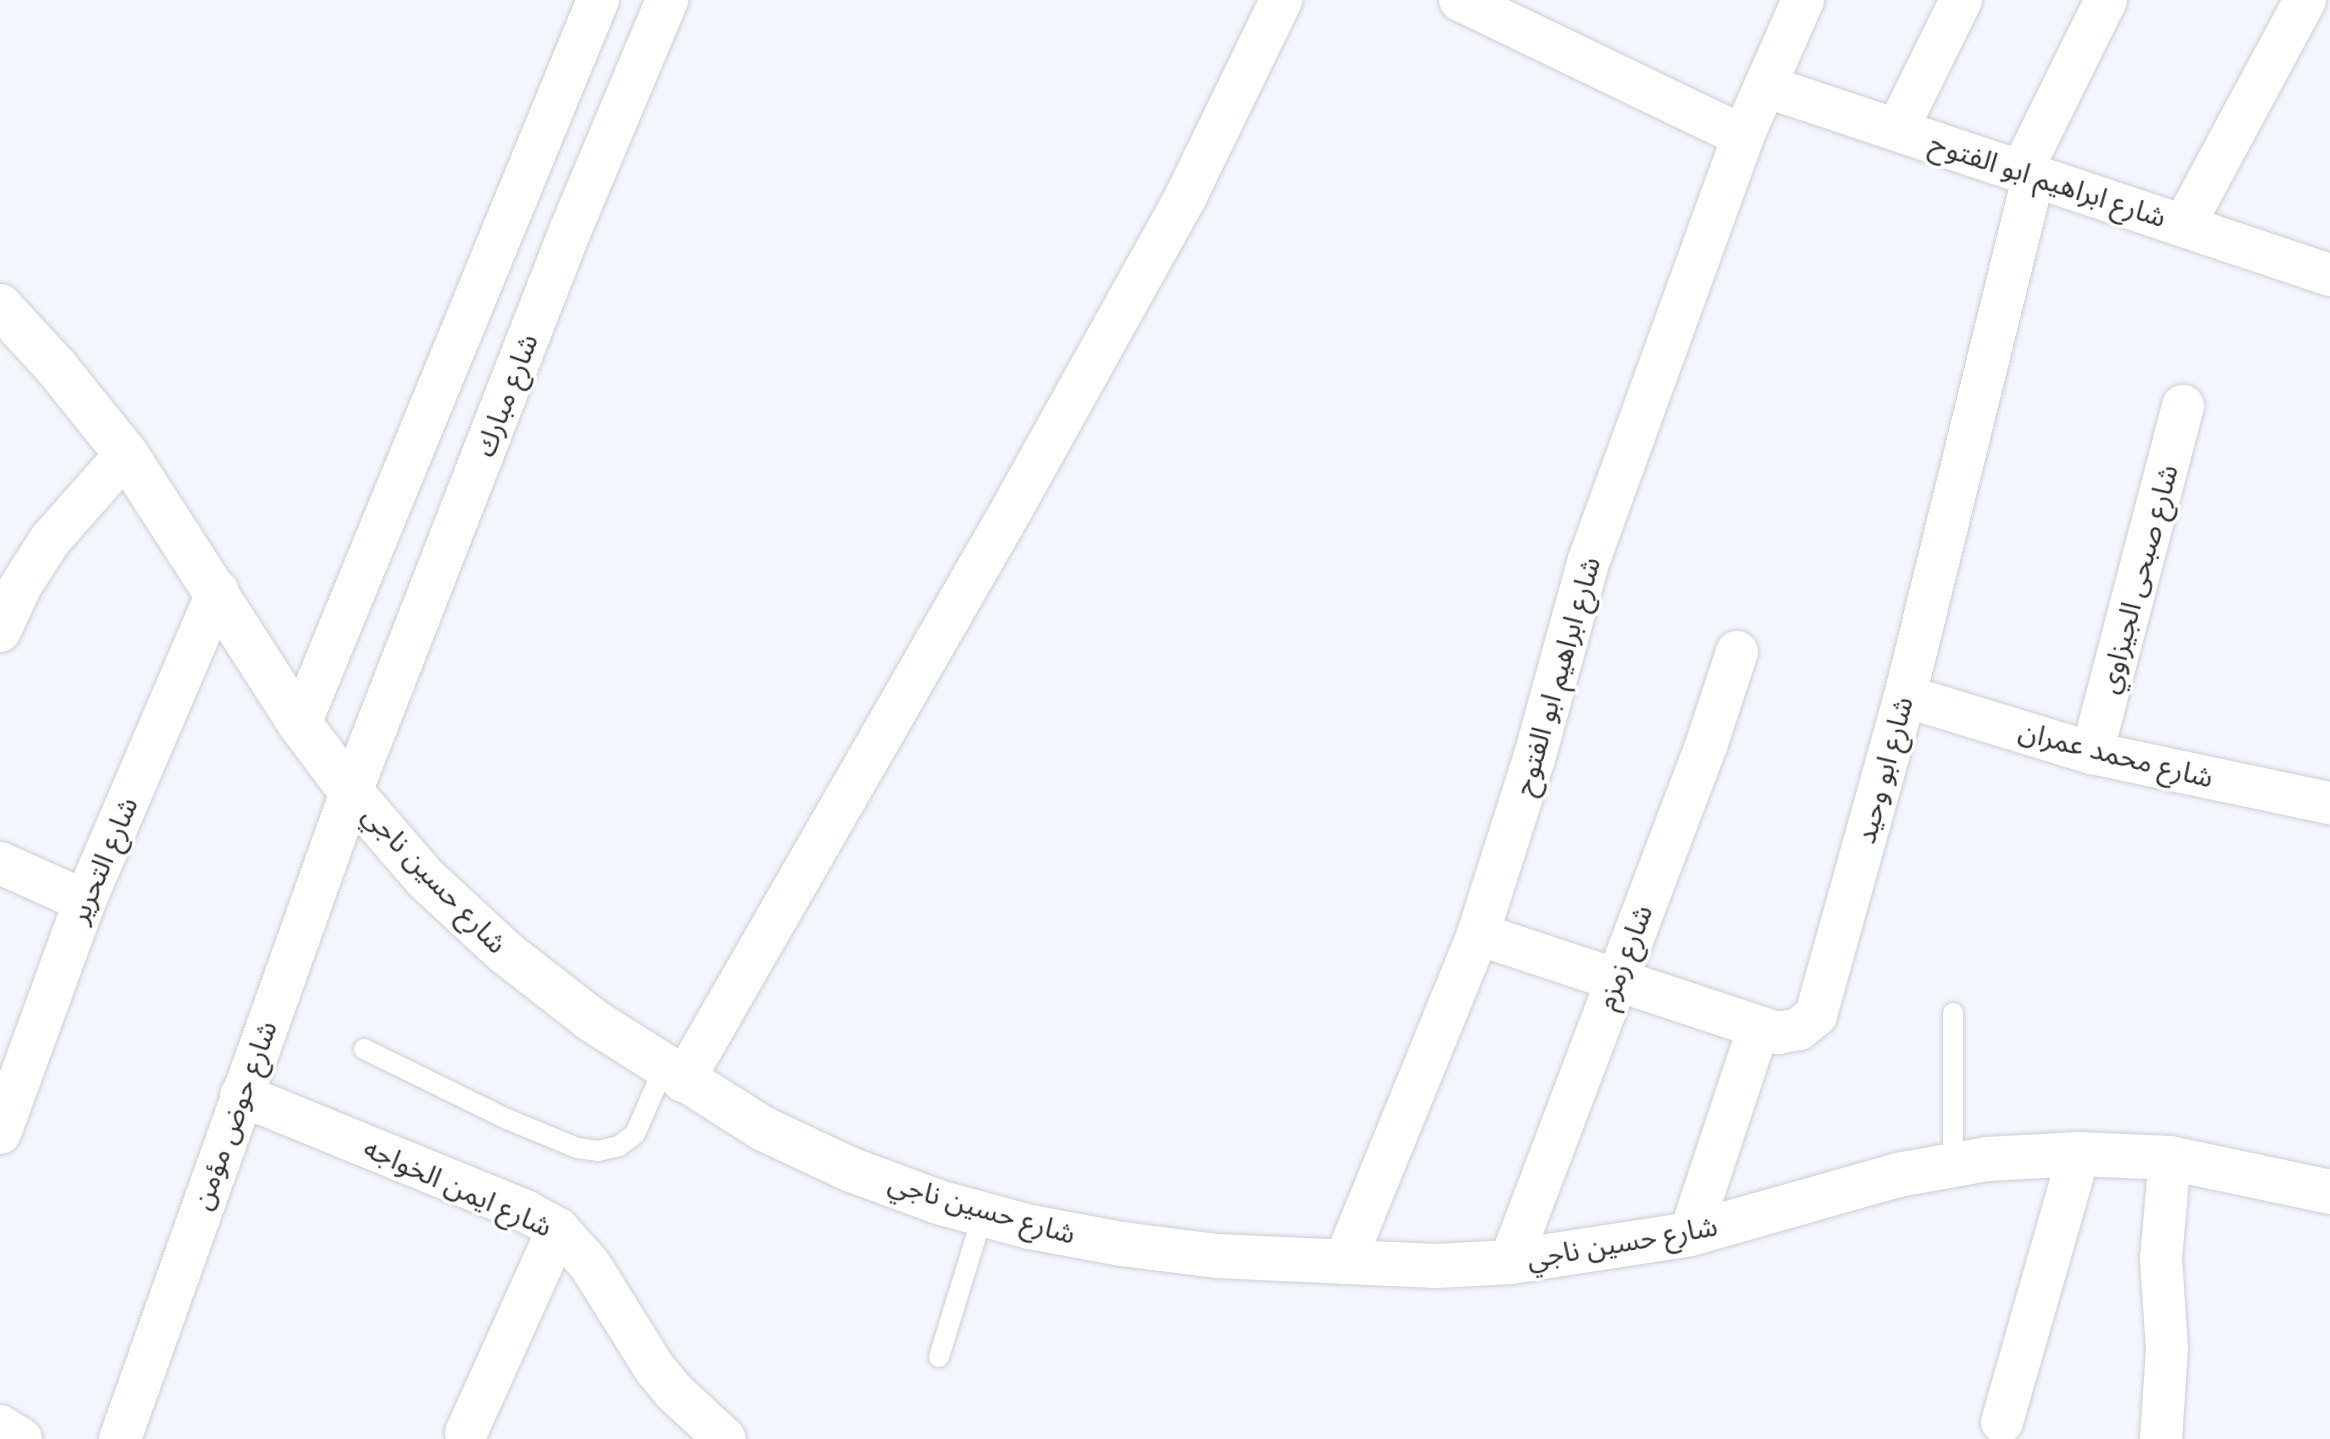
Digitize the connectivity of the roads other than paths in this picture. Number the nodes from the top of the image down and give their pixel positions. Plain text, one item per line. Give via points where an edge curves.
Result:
1 (598, 0) edge
2 (667, 0) edge
3 (1281, 0) edge
4 (1460, 0) edge
5 (1803, 0) edge
6 (1961, 0) edge
7 (2106, 0) edge
8 (2305, 0) edge
9 (574, 57) junction
10 (631, 83) junction
11 (1765, 86) junction
12 (1897, 130) junction
13 (1743, 136) junction
14 (2028, 172) junction
15 (2184, 225) junction
16 (2330, 275) edge
17 (0, 306) edge
18 (2183, 406) dead end
19 (126, 454) junction
20 (218, 591) junction
21 (0, 631) edge
22 (1737, 652) dead end
23 (1905, 696) junction
24 (300, 724) junction
25 (2092, 753) junction
26 (351, 792) junction
27 (2330, 803) edge
28 (0, 863) edge
29 (85, 901) junction
30 (1478, 934) junction
31 (1615, 980) junction
32 (1953, 1013) dead end
33 (1759, 1027) junction
34 (364, 1049) dead end
35 (673, 1074) junction
36 (241, 1095) junction
37 (0, 1133) edge
38 (2079, 1154) junction
39 (2170, 1158) junction
40 (1953, 1165) junction
41 (2330, 1192) edge
42 (983, 1214) junction
43 (558, 1229) junction
44 (1690, 1234) junction
45 (1510, 1262) junction
46 (1344, 1263) junction
47 (939, 1357) dead end
48 (2002, 1422) dead end
49 (0, 1426) edge
50 (466, 1433) dead end
51 (21, 1439) edge
52 (120, 1439) edge
53 (725, 1439) edge
54 (2161, 1439) edge

1 - 9 street
2 - 10 street, شارع مبارك
3 - 35 street via 1186,196 1012,509
4 - 13 street
5 - 11 street, شارع ابراهيم ابو الفتوح
6 - 12 street
7 - 14 street, شارع ابو وحيد
8 - 15 street
9 - 10 street
9 - 24 street
10 - 26 street, شارع مبارك
11 - 12 street, شارع ابراهيم ابو الفتوح
11 - 13 street, شارع ابراهيم ابو الفتوح
12 - 14 street, شارع ابراهيم ابو الفتوح
13 - 30 street, شارع ابراهيم ابو الفتوح via 1589,560
14 - 15 street, شارع ابراهيم ابو الفتوح
14 - 23 street, شارع ابو وحيد
15 - 16 street, شارع ابراهيم ابو الفتوح
17 - 19 street, شارع حسين ناجي
18 - 25 street, شارع صبحى الجيزاوي
19 - 20 street, شارع حسين ناجي
19 - 21 street via 50,540
20 - 24 street, شارع حسين ناجي
20 - 29 street, شارع التحرير
22 - 31 street, شارع زمزم
23 - 25 street, شارع محمد عمران
23 - 33 street, شارع ابو وحيد via 1816,1015 1799,1029 1778,1033
24 - 26 street, شارع حسين ناجي
25 - 27 street, شارع محمد عمران
26 - 35 street, شارع حسين ناجي via 425,878 506,953
26 - 36 street, شارع حوض مؤمن
28 - 29 street
29 - 37 street, شارع التحرير
30 - 31 street, شارع ابو وحيد
30 - 46 street, شارع ابراهيم ابو الفتوح
31 - 33 street, شارع ابو وحيد
31 - 45 street, شارع زمزم
32 - 40 lane
33 - 44 street
34 - 35 lane via 507,1119 577,1148 598,1151 619,1146 635,1134
35 - 42 street, شارع حسين ناجي via 764,1129 849,1169
36 - 43 street, شارع ايمن الخواجه
36 - 52 street, شارع حوض مؤمن
38 - 39 street, شارع حسين ناجي
38 - 40 street, شارع حسين ناجي
38 - 48 street
39 - 41 street, شارع حسين ناجي
39 - 54 street via 2161,1258 2167,1349
40 - 44 street, شارع حسين ناجي via 1898,1175
42 - 46 street, شارع حسين ناجي via 1138,1246
42 - 47 lane
43 - 50 street
43 - 53 street, شارع ايمن الخواجه via 590,1265 655,1369
44 - 45 street, شارع حسين ناجي
45 - 46 street, شارع حسين ناجي
49 - 51 street

